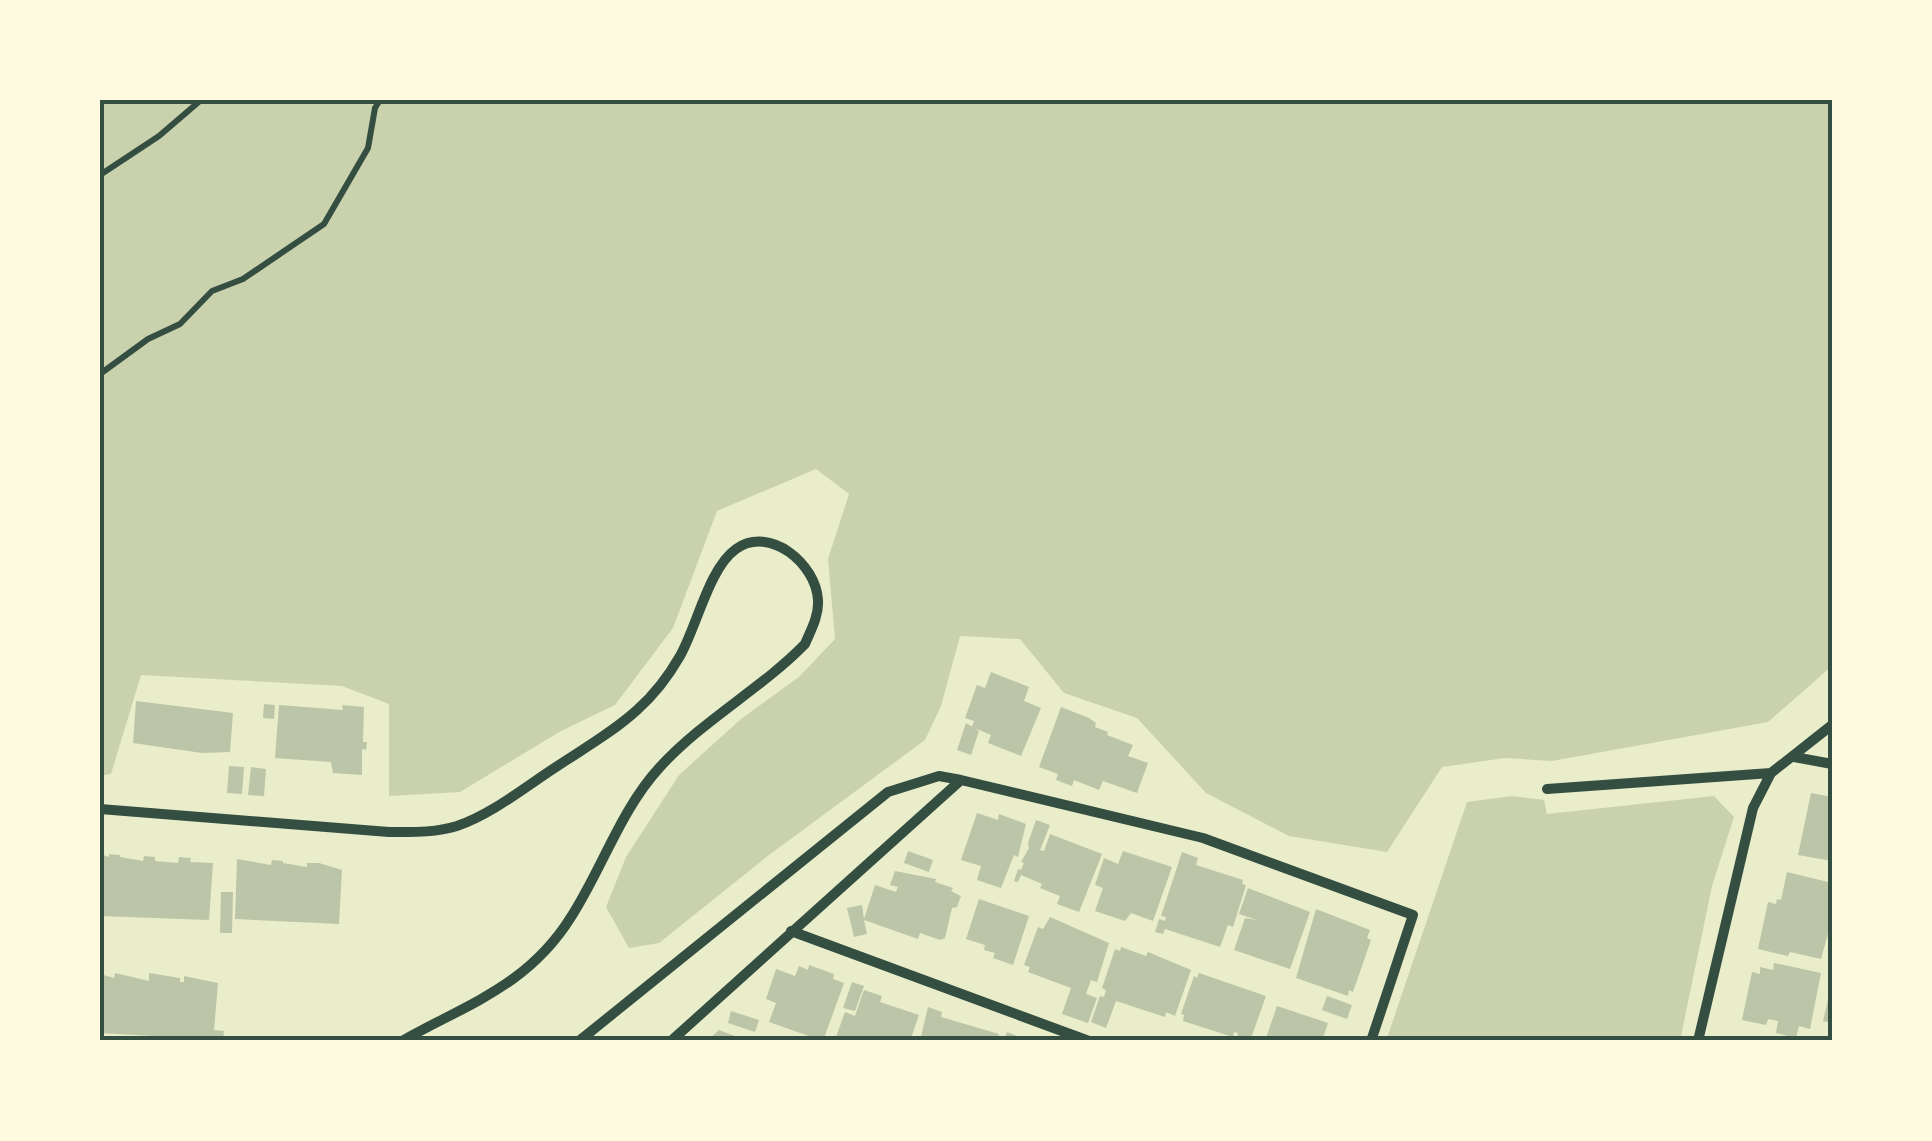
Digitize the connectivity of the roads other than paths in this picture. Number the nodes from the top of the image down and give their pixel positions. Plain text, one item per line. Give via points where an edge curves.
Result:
1 (1832, 726) edge
2 (1794, 757) junction
3 (1832, 764) edge
4 (1772, 773) junction
5 (961, 780) junction
6 (1547, 790) dead end
7 (100, 810) edge
8 (791, 930) junction
9 (402, 1041) edge
10 (579, 1041) edge
11 (670, 1041) edge
12 (1090, 1041) edge
13 (1371, 1041) edge
14 (1698, 1041) edge

1 - 2 street
2 - 3 street
2 - 4 street
4 - 6 street
4 - 14 street via 1753,808
5 - 8 street
5 - 10 street via 938,776 888,792
5 - 13 street via 1203,838 1414,915
7 - 9 street via 389,832 462,824 636,711 664,683 723,560 740,546 759,542 799,558 818,600 805,644 660,766 554,940 475,1006
8 - 11 street
8 - 12 street

